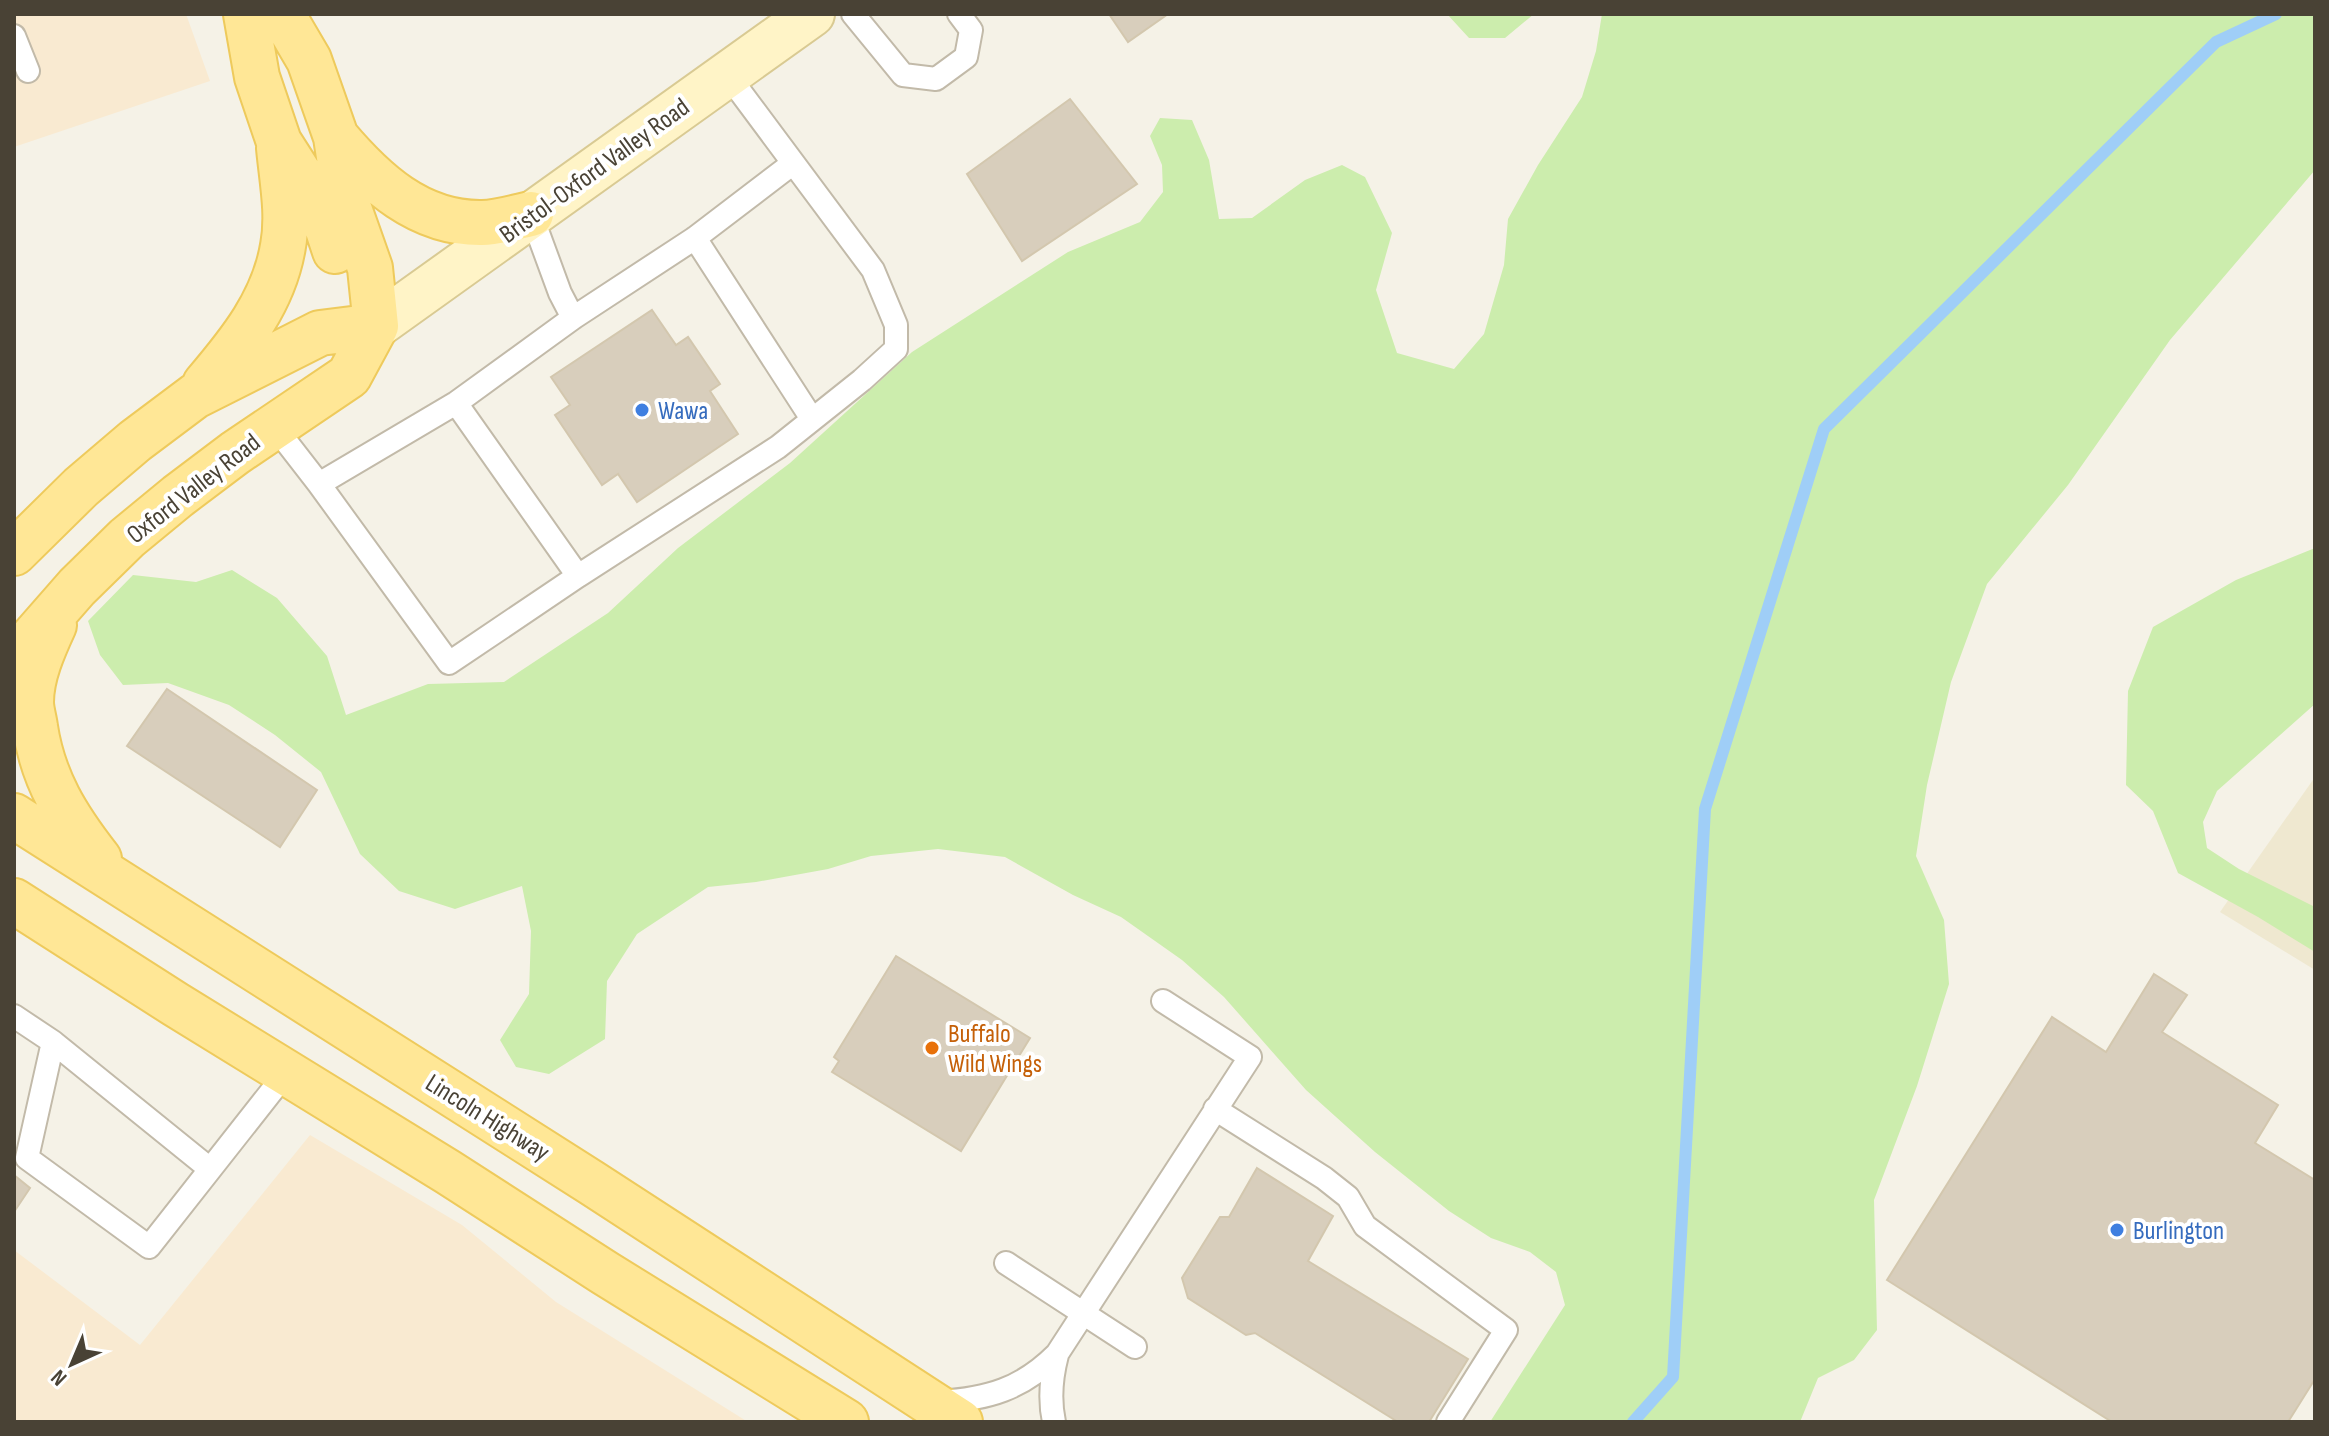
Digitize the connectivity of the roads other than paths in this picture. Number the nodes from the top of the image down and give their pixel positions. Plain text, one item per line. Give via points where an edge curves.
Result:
1 (246, 14) edge
2 (282, 14) edge
3 (812, 14) edge
4 (853, 14) edge
5 (965, 22) edge
6 (14, 36) edge
7 (28, 71) dead end
8 (727, 74) junction
9 (336, 137) junction
10 (279, 142) junction
11 (792, 164) junction
12 (531, 214) junction
13 (695, 238) junction
14 (573, 318) junction
15 (376, 326) junction
16 (195, 396) junction
17 (456, 403) junction
18 (812, 419) junction
19 (274, 426) junction
20 (319, 484) junction
21 (18, 546) edge
22 (578, 576) junction
23 (77, 587) junction
24 (14, 659) edge
25 (14, 816) edge
26 (115, 880) junction
27 (14, 901) edge
28 (14, 925) edge
29 (77, 941) junction
30 (1163, 1001) dead end
31 (14, 1016) edge
32 (53, 1042) junction
33 (286, 1073) junction
34 (1215, 1109) junction
35 (210, 1169) junction
36 (1006, 1263) dead end
37 (1083, 1312) junction
38 (1135, 1347) dead end
39 (1057, 1354) junction
40 (945, 1412) edge
41 (846, 1422) edge
42 (1054, 1422) edge
43 (1448, 1422) edge

1 - 10 main road via 257,77
2 - 9 main road via 309,60
3 - 8 main road, Bristol-Oxford Valley Road
4 - 5 lane via 903,75 936,79 966,57
6 - 7 lane
8 - 11 lane
8 - 12 main road, Bristol-Oxford Valley Road
9 - 12 main road via 390,193 420,210 454,221 484,223
9 - 15 main road via 345,197 370,268
10 - 15 main road via 320,206 344,277
10 - 16 main road via 285,214 275,278 238,345
11 - 13 lane
11 - 18 lane via 873,270 896,325 896,349
12 - 14 lane
12 - 15 main road, Bristol-Oxford Valley Road
13 - 14 lane
13 - 18 lane
14 - 17 lane
15 - 16 main road via 320,333
15 - 19 main road, Oxford Valley Road via 349,376
16 - 21 main road via 135,441
17 - 20 lane
17 - 22 lane
18 - 22 lane via 778,447
19 - 20 lane
19 - 23 main road, Oxford Valley Road via 178,496
20 - 22 lane via 449,663
23 - 24 main road, Oxford Valley Road
23 - 26 main road via 39,659 31,702 52,788 73,826
25 - 26 main road, Lincoln Highway
26 - 40 main road, Lincoln Highway
27 - 29 main road
28 - 29 main road
29 - 33 main road
30 - 34 lane via 1250,1057
31 - 32 lane
32 - 35 lane
32 - 35 lane via 27,1158 149,1247
33 - 35 lane
33 - 41 main road
34 - 37 lane
34 - 43 lane via 1324,1178 1348,1197 1365,1226 1506,1330
36 - 37 lane
37 - 38 lane
37 - 39 lane
39 - 40 lane via 1014,1387 962,1401
39 - 42 lane via 1051,1381

